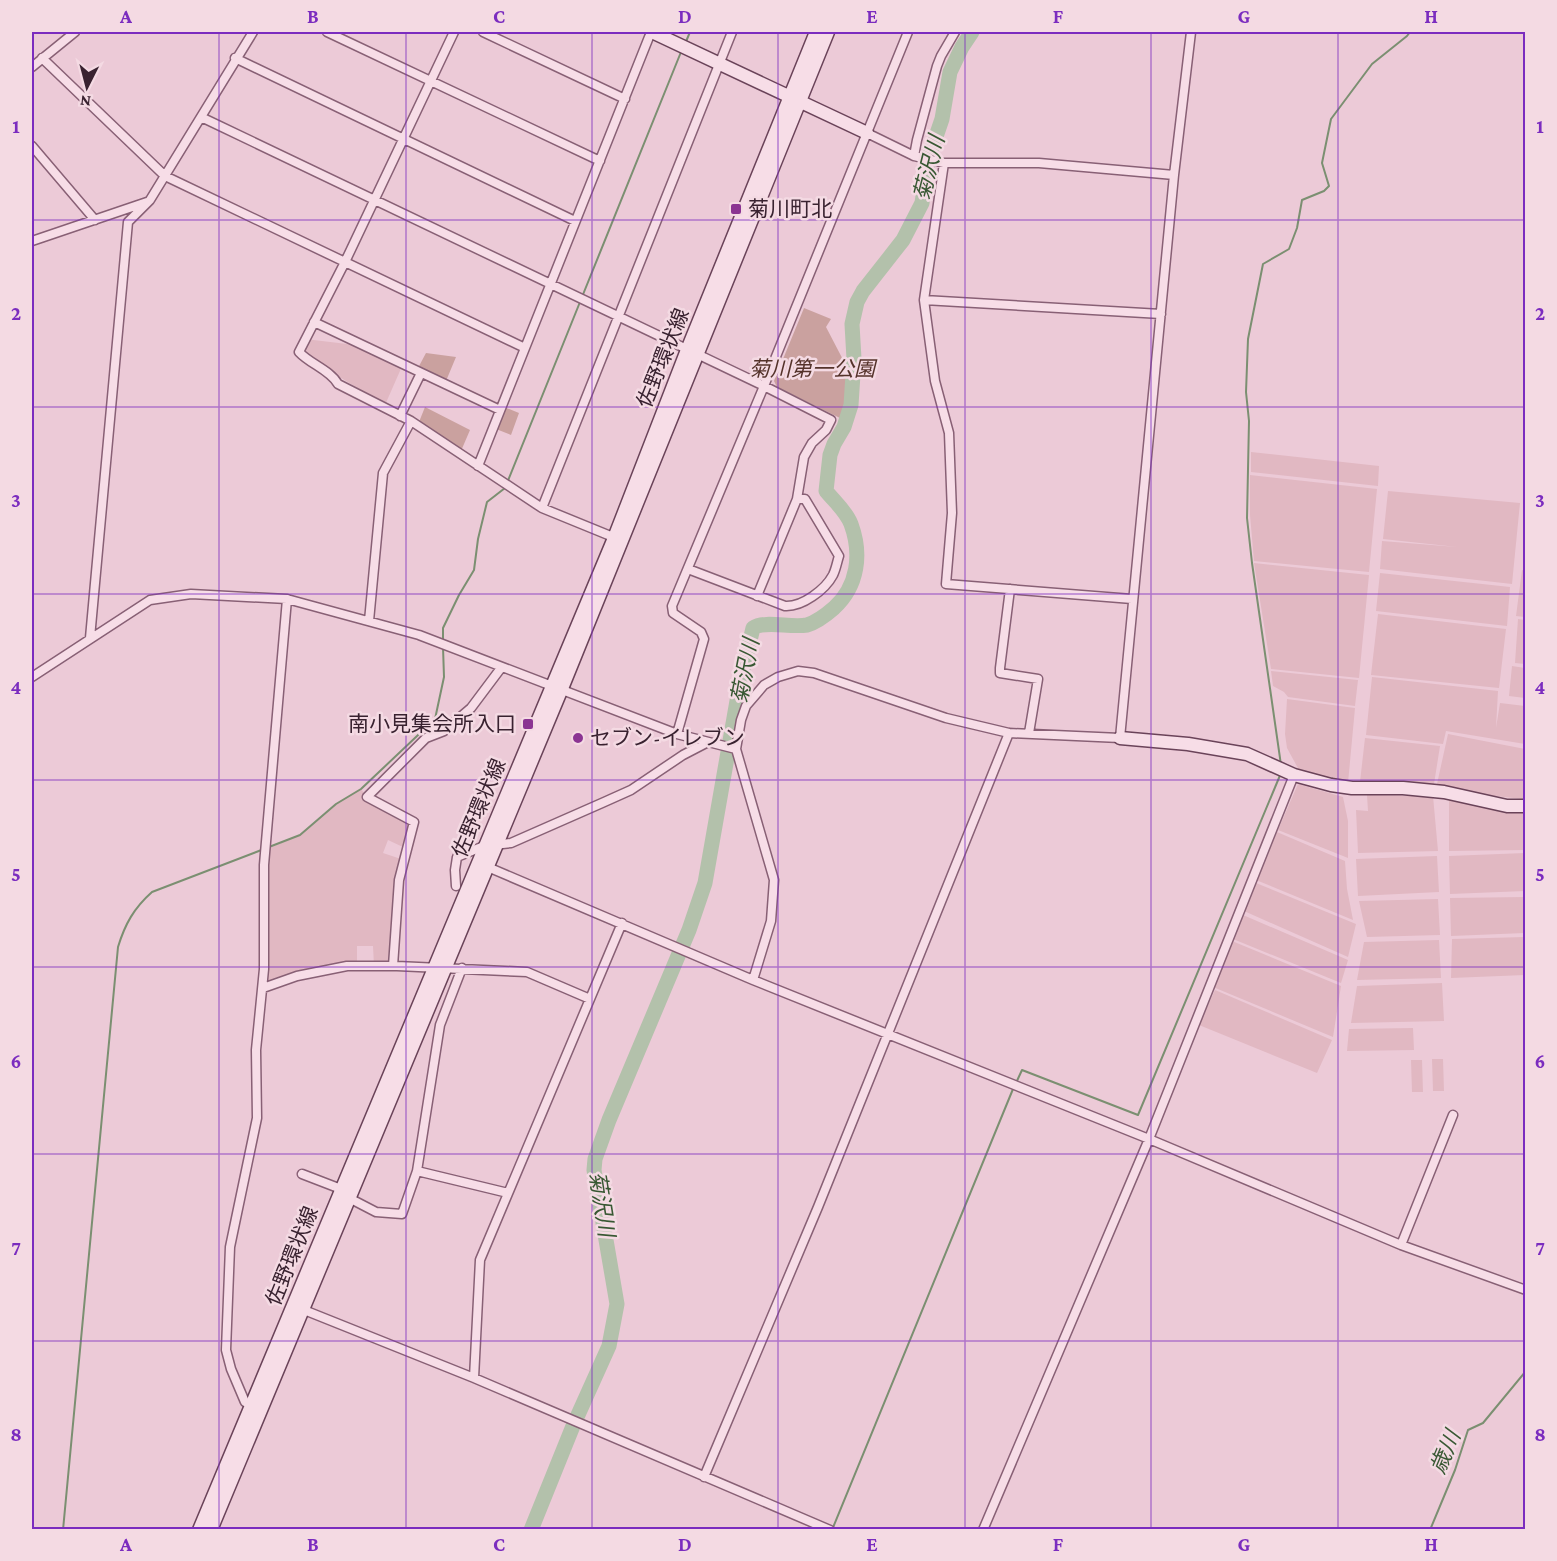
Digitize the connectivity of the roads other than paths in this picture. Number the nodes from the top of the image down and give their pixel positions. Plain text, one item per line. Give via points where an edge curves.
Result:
1 (75, 32) edge
2 (253, 32) edge
3 (327, 32) edge
4 (454, 32) edge
5 (483, 32) edge
6 (652, 32) edge
7 (732, 32) edge
8 (816, 32) edge
9 (828, 32) edge
10 (908, 32) edge
11 (955, 32) edge
12 (1191, 32) edge
13 (42, 58) junction
14 (235, 58) junction
15 (719, 63) junction
16 (32, 67) edge
17 (430, 80) junction
18 (625, 99) junction
19 (794, 100) junction
20 (201, 117) junction
21 (867, 133) junction
22 (402, 138) junction
23 (32, 146) edge
24 (914, 156) junction
25 (35, 157) edge
26 (600, 161) junction
27 (944, 164) junction
28 (1174, 175) junction
29 (165, 176) junction
30 (150, 200) junction
31 (374, 201) junction
32 (95, 220) junction
33 (575, 221) junction
34 (32, 241) edge
35 (345, 262) junction
36 (551, 284) junction
37 (924, 300) junction
38 (1161, 314) junction
39 (617, 316) junction
40 (314, 322) junction
41 (525, 348) junction
42 (693, 352) junction
43 (421, 373) junction
44 (764, 386) junction
45 (500, 410) junction
46 (400, 416) junction
47 (411, 421) junction
48 (477, 466) junction
49 (797, 499) junction
50 (542, 508) junction
51 (618, 540) junction
52 (688, 569) junction
53 (1010, 589) junction
54 (757, 596) junction
55 (287, 599) junction
56 (1132, 599) junction
57 (369, 621) junction
58 (90, 639) junction
59 (501, 668) junction
60 (32, 677) edge
61 (556, 689) junction
62 (1009, 733) junction
63 (1029, 733) junction
64 (677, 734) junction
65 (1120, 738) junction
66 (708, 742) junction
67 (736, 749) junction
68 (1294, 775) junction
69 (1526, 806) edge
70 (498, 844) junction
71 (484, 846) junction
72 (483, 865) junction
73 (456, 886) dead end
74 (622, 923) junction
75 (393, 966) junction
76 (439, 967) junction
77 (462, 968) junction
78 (753, 980) junction
79 (263, 988) junction
80 (590, 999) junction
81 (887, 1033) junction
82 (1453, 1115) dead end
83 (1149, 1139) junction
84 (417, 1171) junction
85 (302, 1174) dead end
86 (345, 1193) junction
87 (508, 1193) junction
88 (1401, 1245) junction
89 (1526, 1290) edge
90 (298, 1308) junction
91 (474, 1378) junction
92 (257, 1406) junction
93 (704, 1477) junction
94 (199, 1530) edge
95 (211, 1530) edge
96 (830, 1530) edge
97 (983, 1530) edge

1 - 13 street
2 - 14 street
3 - 17 street
4 - 17 street
5 - 18 street
6 - 15 main road
6 - 18 street
7 - 15 street
8 - 19 main road, 佐野環状線
9 - 19 main road, 佐野環状線
10 - 21 street
11 - 24 street via 940,56
12 - 28 street
13 - 16 street
13 - 29 street
14 - 20 street
14 - 22 street
15 - 19 main road
15 - 39 street
17 - 22 street
17 - 26 street
18 - 26 street
19 - 21 main road
19 - 42 main road, 佐野環状線
20 - 29 street
20 - 31 street
21 - 24 street
21 - 44 street
22 - 31 street
22 - 33 street
23 - 25 street
24 - 27 street
25 - 32 street
26 - 33 street
27 - 28 street via 1039,163
27 - 37 street
28 - 38 street
29 - 30 street
29 - 35 street
30 - 32 street
30 - 58 street via 128,222
31 - 35 street
31 - 36 street
32 - 34 street
33 - 36 street
35 - 40 street
35 - 41 street
36 - 39 street
36 - 41 street
37 - 38 street
37 - 53 street via 935,381 949,433 952,513 946,584
38 - 56 street
39 - 42 street
39 - 50 street
40 - 43 street
40 - 46 street via 299,351 303,356 338,384
41 - 45 street
42 - 44 street
42 - 51 main road, 佐野環状線
43 - 45 street
43 - 46 street
44 - 49 street via 831,420 804,457
44 - 52 street
45 - 48 street
46 - 47 street
47 - 48 street
47 - 57 street via 383,473
48 - 50 street
49 - 54 street
49 - 54 street via 805,499 839,556 833,575 811,597 792,606
50 - 51 street
51 - 61 main road, 佐野環状線
52 - 54 street
52 - 64 street via 671,610 701,632 704,639
53 - 56 street
53 - 63 street via 1000,673 1038,679
55 - 57 street
55 - 58 street via 165,596 150,600
55 - 79 street via 264,865
56 - 65 street
57 - 59 street via 446,644
58 - 60 street
59 - 61 street
59 - 75 street via 471,708 444,731 426,738 367,797 414,822 399,880
61 - 64 street
61 - 70 main road, 佐野環状線
61 - 71 main road, 佐野環状線
62 - 63 street
62 - 67 street via 946,718 798,671 778,677 755,693 741,720
62 - 81 street
63 - 65 street
64 - 66 street
65 - 68 main road via 1247,754
66 - 67 street
66 - 70 street via 631,790 511,843
67 - 78 street via 774,879 771,921
68 - 69 main road via 1341,786 1444,792 1507,806
68 - 83 street
70 - 71 street
70 - 72 main road, 佐野環状線
71 - 72 main road, 佐野環状線
71 - 73 street via 457,857
72 - 74 street
72 - 76 main road, 佐野環状線
74 - 78 street
74 - 80 street
75 - 76 street
75 - 79 street via 347,966
76 - 77 street
76 - 86 main road, 佐野環状線
77 - 80 street via 527,972
77 - 84 street via 440,1025
78 - 81 street
79 - 92 street via 256,1050 257,1118 230,1247 226,1350 245,1402
80 - 87 street
81 - 83 street
81 - 93 street
82 - 88 street
83 - 88 street
83 - 97 street
84 - 86 street via 402,1214 376,1212
84 - 87 street
85 - 86 street
86 - 90 main road, 佐野環状線
87 - 91 street via 480,1260
88 - 89 street
90 - 91 street
90 - 92 main road, 佐野環状線
91 - 93 street
92 - 94 main road, 佐野環状線
92 - 95 main road, 佐野環状線
93 - 96 street

